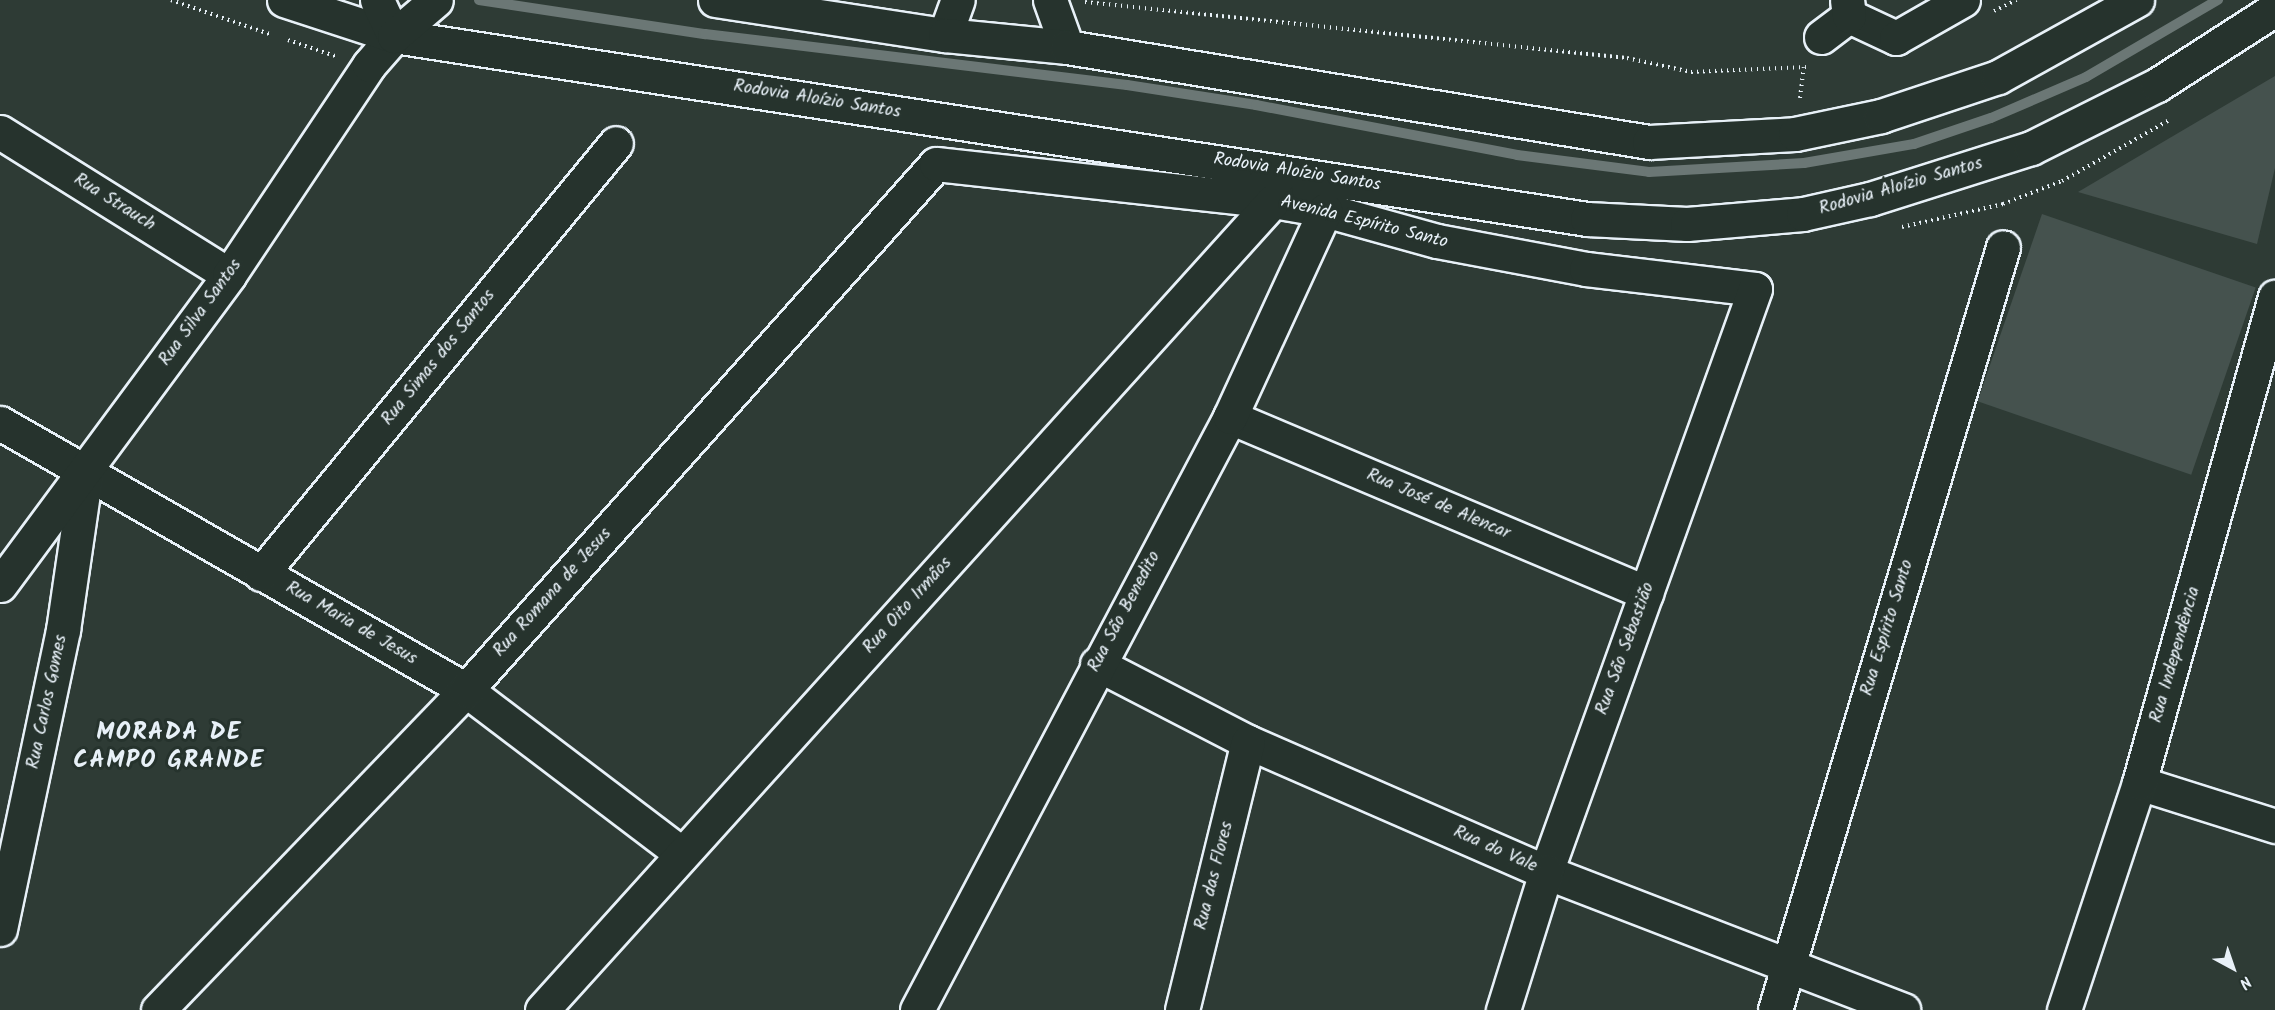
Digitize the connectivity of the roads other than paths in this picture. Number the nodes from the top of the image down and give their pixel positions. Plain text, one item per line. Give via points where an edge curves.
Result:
1 (284, 0) edge
2 (377, 0) edge
3 (436, 0) edge
4 (715, 0) edge
5 (958, 0) edge
6 (2137, 0) edge
7 (1063, 1) edge
8 (1848, 8) edge
9 (1975, 8) edge
10 (2275, 9) edge
11 (945, 35) junction
12 (394, 36) junction
13 (1068, 47) junction
14 (1818, 51) road end
15 (0, 132) edge
16 (616, 143) dead end
17 (936, 164) joint
18 (1274, 201) junction
19 (1325, 210) junction
20 (2003, 247) dead end
21 (229, 275) junction
22 (1755, 289) joint
23 (2275, 297) edge
24 (2265, 380) edge
25 (1230, 417) junction
26 (0, 423) edge
27 (86, 472) junction
28 (261, 574) junction
29 (0, 585) edge
30 (1646, 593) junction
31 (1097, 664) junction
32 (466, 690) junction
33 (1248, 742) junction
34 (2139, 783) junction
35 (2275, 826) edge
36 (682, 854) junction
37 (1546, 872) junction
38 (0, 929) edge
39 (1788, 963) junction
40 (158, 1010) edge
41 (542, 1010) edge
42 (917, 1010) edge
43 (1182, 1010) edge
44 (1503, 1010) edge
45 (1775, 1010) edge
46 (1903, 1010) edge
47 (2064, 1010) edge

1 - 12 street, Rodovia Aloízio Santos
2 - 12 street
3 - 12 street, Rua Silva Santos
4 - 11 street
5 - 11 street
6 - 13 street via 1998,77 1881,116 1795,134 1649,142
7 - 13 street
8 - 9 street via 1896,38
8 - 14 street
10 - 12 street, Rodovia Aloízio Santos via 2157,85 2031,148 1953,176 1859,202 1803,214 1687,224 1587,219
11 - 13 street
12 - 21 street, Rua Silva Santos via 369,64
15 - 21 street, Rua Strauch
16 - 28 street, Rua Simas dos Santos
17 - 18 street, Avenida Espírito Santo
17 - 32 street, Rua Romana de Jesus
18 - 19 street, Avenida Espírito Santo
18 - 36 street, Rua Oito Irmãos
19 - 22 street, Avenida Espírito Santo via 1437,241 1586,269
19 - 25 street, Rua São Benedito
20 - 39 street, Rua Espírito Santo
21 - 27 street, Rua Silva Santos
22 - 30 street, Rua São Sebastião
23 - 24 street, Rua Independência
24 - 34 street, Rua Independência
25 - 30 street, Rua José de Alencar
25 - 31 street, Rua São Benedito
26 - 27 street, Rua Maria de Jesus
27 - 28 street, Rua Maria de Jesus
27 - 29 street, Rua Silva Santos
27 - 38 street, Rua Carlos Gomes via 63,630
28 - 32 street, Rua Maria de Jesus
30 - 37 street, Rua São Sebastião
31 - 33 street, Rua do Vale
31 - 42 street, Rua São Benedito
32 - 36 street, Rua Maria de Jesus
32 - 40 street, Rua Romana de Jesus
33 - 37 street, Rua do Vale
33 - 43 street, Rua das Flores
34 - 35 street
34 - 47 street, Rua Independência
36 - 41 street, Rua Oito Irmãos
37 - 39 street, Rua do Vale
37 - 44 street, Rua São Sebastião
39 - 45 street, Rua Espírito Santo
39 - 46 street, Rua do Vale

